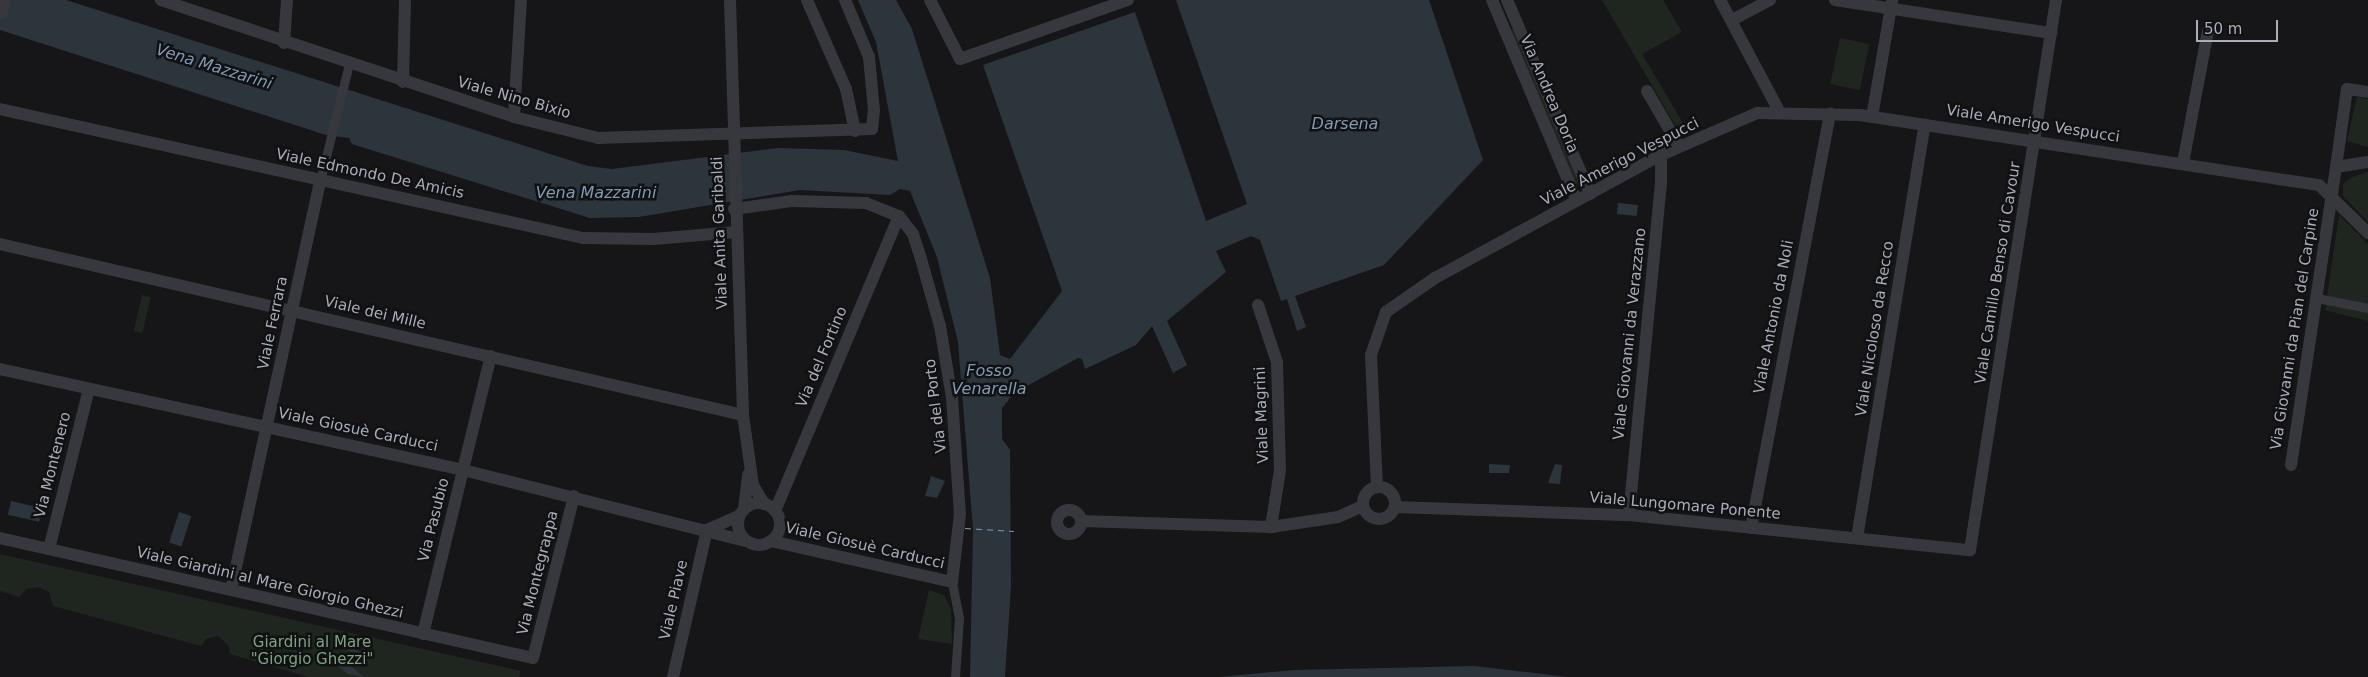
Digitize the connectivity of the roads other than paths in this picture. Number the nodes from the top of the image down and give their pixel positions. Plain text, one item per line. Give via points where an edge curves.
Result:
1 (3, 0) edge
2 (286, 0) edge
3 (405, 0) edge
4 (521, 0) edge
5 (730, 0) edge
6 (808, 0) edge
7 (845, 0) edge
8 (930, 0) edge
9 (1128, 0) edge
10 (1492, 0) edge
11 (1507, 0) edge
12 (1720, 0) edge
13 (1770, 0) edge
14 (1835, 0) edge
15 (2056, 0) edge
16 (169, 1) edge
17 (1892, 4) edge
18 (0, 11) edge
19 (1732, 20) junction
20 (1516, 22) junction
21 (1503, 27) junction
22 (2208, 31) dead end
23 (2051, 33) junction
24 (284, 43) junction
25 (348, 69) junction
26 (403, 82) junction
27 (1647, 92) dead end
28 (2368, 92) edge
29 (0, 110) edge
30 (1780, 113) junction
31 (1830, 113) junction
32 (514, 117) junction
33 (1872, 117) junction
34 (1925, 125) junction
35 (855, 130) junction
36 (733, 134) junction
37 (2036, 141) junction
38 (1679, 146) junction
39 (1661, 155) junction
40 (2368, 162) edge
41 (2183, 164) junction
42 (2336, 167) junction
43 (320, 181) junction
44 (1590, 194) junction
45 (2331, 197) junction
46 (1577, 202) junction
47 (734, 209) junction
48 (899, 216) junction
49 (737, 232) junction
50 (2368, 233) edge
51 (0, 244) edge
52 (2317, 298) junction
53 (1258, 304) dead end
54 (2368, 308) edge
55 (293, 311) junction
56 (491, 356) junction
57 (0, 370) edge
58 (89, 389) junction
59 (743, 415) junction
60 (268, 427) junction
61 (748, 464) junction
62 (2290, 465) dead end
63 (463, 470) junction
64 (1377, 487) junction
65 (574, 496) junction
66 (764, 504) junction
67 (1363, 506) junction
68 (1395, 507) junction
69 (776, 511) junction
70 (742, 512) junction
71 (1629, 515) junction
72 (1080, 521) dead end
73 (1271, 526) junction
74 (1751, 528) junction
75 (707, 530) junction
76 (0, 538) edge
77 (1857, 538) junction
78 (745, 541) junction
79 (771, 542) junction
80 (49, 549) junction
81 (1970, 550) joint
82 (952, 582) junction
83 (231, 590) junction
84 (423, 634) junction
85 (533, 658) joint
86 (673, 677) edge
87 (955, 677) edge

1 - 18 street
2 - 24 street
3 - 26 street
4 - 32 street
5 - 36 street, Viale Anita Garibaldi
6 - 35 street via 846,89
7 - 35 street, Viale Nino Bixio via 869,57 874,111 872,129
8 - 9 street via 960,59
10 - 21 street, Via Andrea Doria
11 - 20 street, Via Andrea Doria
12 - 19 street
13 - 19 street
14 - 17 street
15 - 23 street, Viale Camillo Benso di Cavour
16 - 24 street, Viale Nino Bixio
17 - 23 street
17 - 33 street
19 - 30 street
20 - 21 street
20 - 44 street, Via Andrea Doria
21 - 46 street, Via Andrea Doria
22 - 41 street
23 - 37 street, Viale Camillo Benso di Cavour
24 - 25 street, Viale Nino Bixio
25 - 26 street, Viale Nino Bixio
25 - 43 street, Viale Ferrara
26 - 32 street, Viale Nino Bixio
27 - 38 street
28 - 42 street, Via Giovanni da Pian del Carpine via 2347,89
29 - 43 street, Viale Edmondo De Amicis
30 - 31 street, Viale Amerigo Vespucci
30 - 38 street, Viale Amerigo Vespucci via 1757,112
31 - 33 street, Viale Amerigo Vespucci
31 - 74 street, Viale Antonio da Noli
32 - 36 street, Viale Nino Bixio via 598,138
33 - 34 street, Viale Amerigo Vespucci
34 - 37 street, Viale Amerigo Vespucci
34 - 77 street, Viale Nicoloso da Recco
35 - 36 street, Viale Nino Bixio
36 - 47 street, Viale Anita Garibaldi
37 - 41 street, Viale Amerigo Vespucci
37 - 81 street, Viale Camillo Benso di Cavour
38 - 39 street, Viale Amerigo Vespucci
39 - 44 street, Viale Amerigo Vespucci
39 - 71 street, Viale Giovanni da Verazzano via 1661,185
40 - 42 street
41 - 45 street, Viale Amerigo Vespucci via 2318,185
42 - 45 street, Via Giovanni da Pian del Carpine
43 - 49 street, Viale Edmondo De Amicis via 583,238 653,239
43 - 55 street, Viale Ferrara
44 - 46 street, Viale Amerigo Vespucci
45 - 50 street, Viale Amerigo Vespucci
45 - 52 street, Via Giovanni da Pian del Carpine
46 - 64 street, Viale Amerigo Vespucci via 1435,278 1386,312 1371,355
47 - 48 street via 792,201 866,204
47 - 49 street, Viale Anita Garibaldi
48 - 69 street, Via del Fortino
48 - 82 street, Via del Porto via 913,234 947,356 958,458 960,514
49 - 59 street, Viale Anita Garibaldi
51 - 55 street, Viale dei Mille
52 - 54 street
52 - 62 street, Via Giovanni da Pian del Carpine
53 - 73 street, Viale Magrini via 1277,362 1280,470
55 - 56 street, Viale dei Mille
55 - 60 street, Viale Ferrara
56 - 59 street, Viale dei Mille
56 - 63 street, Via Pasubio
57 - 58 street, Viale Giosuè Carducci
58 - 60 street, Viale Giosuè Carducci
58 - 80 street, Via Montenero
59 - 61 street, Viale Anita Garibaldi
60 - 63 street, Viale Giosuè Carducci
60 - 83 street, Viale Ferrara
61 - 66 street, Viale Anita Garibaldi via 754,489
61 - 70 street, Viale Anita Garibaldi
63 - 65 street, Viale Giosuè Carducci
63 - 84 street, Via Pasubio
64 - 67 street via 1368,491
64 - 68 street via 1391,492
65 - 75 street, Viale Giosuè Carducci
65 - 85 street, Via Montegrappa
66 - 69 street
66 - 70 street
67 - 68 street via 1368,516 1379,520 1389,516
67 - 73 street via 1338,517
68 - 71 street, Viale Lungomare Ponente
69 - 79 street via 780,524
70 - 75 street
70 - 78 street via 738,529
71 - 74 street, Viale Lungomare Ponente
72 - 73 street
74 - 77 street, Viale Lungomare Ponente
75 - 78 street, Viale Giosuè Carducci
75 - 86 street, Viale Piave
76 - 80 street, Viale Giardini al Mare Giorgio Ghezzi
77 - 81 street, Viale Lungomare Ponente
78 - 79 street via 758,546
79 - 82 street, Viale Giosuè Carducci
80 - 83 street, Viale Giardini al Mare Giorgio Ghezzi
82 - 87 street, Via del Porto via 959,618
83 - 84 street, Viale Giardini al Mare Giorgio Ghezzi
84 - 85 street, Viale Giardini al Mare Giorgio Ghezzi

